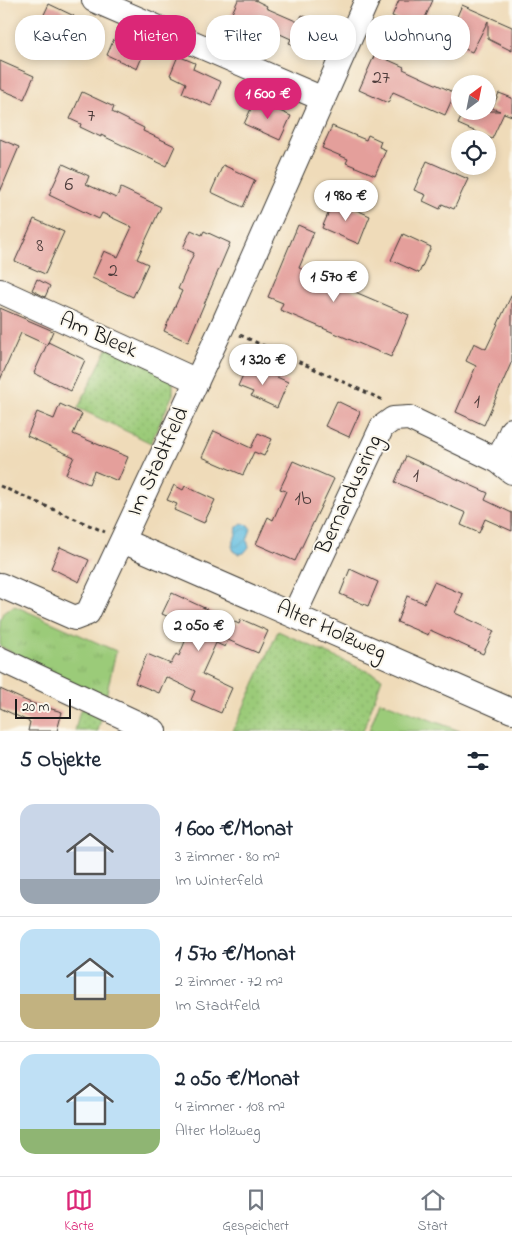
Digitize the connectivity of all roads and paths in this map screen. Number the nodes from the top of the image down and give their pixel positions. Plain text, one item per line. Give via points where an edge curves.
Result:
1 (94, 0) edge
2 (367, 0) edge
3 (323, 99) junction
4 (0, 291) edge
5 (222, 327) junction
6 (197, 381) junction
7 (393, 419) junction
8 (512, 430) edge
9 (505, 466) edge
10 (0, 486) edge
11 (113, 536) junction
12 (0, 586) edge
13 (294, 614) junction
14 (0, 659) edge
15 (512, 711) edge
16 (154, 731) edge

1 - 3 street
2 - 3 street, Im Stadtfeld
3 - 5 street, Im Stadtfeld
4 - 6 street, Am Bleek
5 - 6 street, Im Stadtfeld
5 - 7 path via 384,400
6 - 11 street, Im Stadtfeld
7 - 9 street, Bernardusring via 409,418
7 - 13 street, Bernardusring via 382,428
8 - 9 street
10 - 11 path
11 - 12 street, Im Stadtfeld via 88,613 75,618
11 - 13 street, Alter Holzweg
13 - 15 street, Alter Holzweg
14 - 16 street

